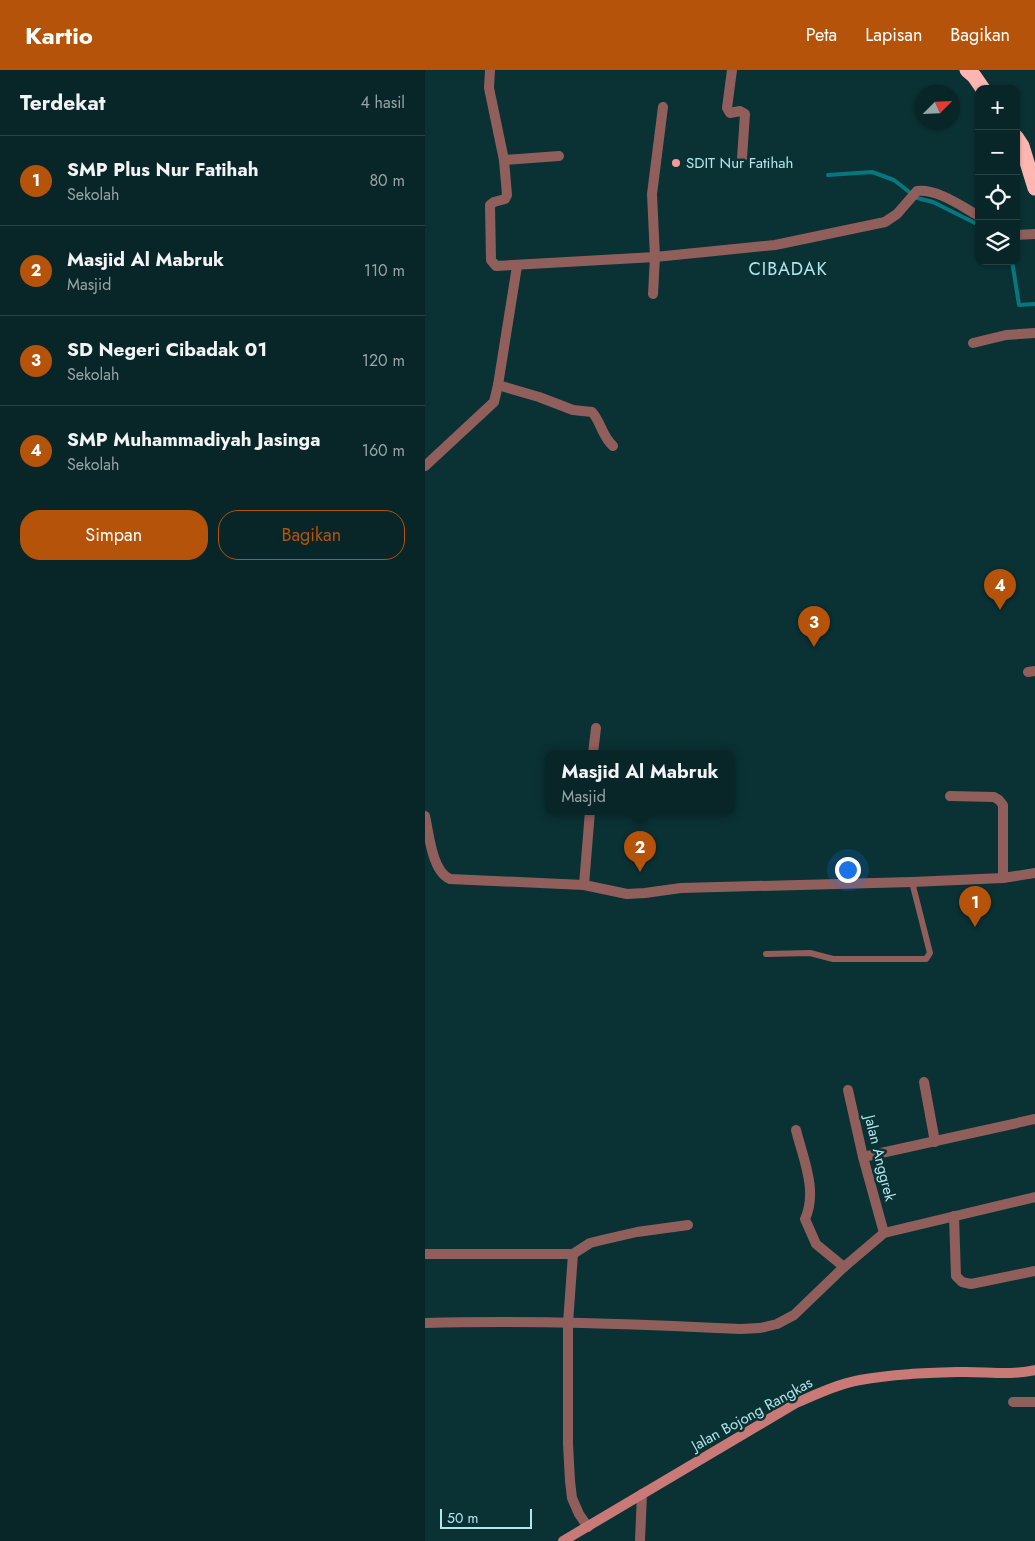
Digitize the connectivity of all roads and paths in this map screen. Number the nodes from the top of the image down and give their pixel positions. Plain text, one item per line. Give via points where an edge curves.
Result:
1 (490, 70) edge
2 (733, 70) edge
3 (967, 70) edge
4 (980, 85) edge
5 (663, 107) dead end
6 (1020, 143) edge
7 (559, 156) dead end
8 (742, 158) dead end
9 (504, 160) junction
10 (1035, 188) edge
11 (975, 214) edge
12 (1035, 234) edge
13 (1020, 235) edge
14 (655, 257) junction
15 (517, 266) junction
16 (653, 294) dead end
17 (1035, 333) edge
18 (973, 343) dead end
19 (499, 385) junction
20 (613, 446) dead end
21 (425, 466) edge
22 (596, 728) dead end
23 (593, 750) edge
24 (950, 796) dead end
25 (590, 815) edge
26 (425, 816) edge
27 (1035, 873) edge
28 (1003, 878) junction
29 (912, 882) junction
30 (584, 885) junction
31 (766, 954) dead end
32 (924, 1082) dead end
33 (848, 1090) dead end
34 (1035, 1119) edge
35 (796, 1130) dead end
36 (935, 1142) junction
37 (863, 1157) junction
38 (1035, 1198) edge
39 (954, 1216) junction
40 (688, 1225) dead end
41 (885, 1233) junction
42 (425, 1254) edge
43 (573, 1254) junction
44 (844, 1267) junction
45 (1035, 1271) edge
46 (425, 1323) edge
47 (569, 1323) junction
48 (1035, 1370) edge
49 (1013, 1402) dead end
50 (1035, 1402) edge
51 (642, 1494) junction
52 (588, 1526) junction
53 (640, 1540) dead end
54 (563, 1541) edge

1 - 9 street via 489,88
2 - 8 street via 727,108 730,113 740,111 745,114
3 - 4 highway
5 - 14 street via 652,194
6 - 10 highway
7 - 9 street
9 - 15 street via 507,195 490,205 491,260 496,266
11 - 14 street via 939,195 926,190 917,191 897,214 885,222 775,245
12 - 13 street
14 - 15 street
14 - 16 street
15 - 19 street
17 - 18 street via 1006,335
19 - 20 street via 573,410 592,412
19 - 21 street via 494,402
22 - 23 street
24 - 28 street via 994,797 1003,805
25 - 30 street
26 - 30 street via 436,863 445,876
27 - 28 street
28 - 29 street
29 - 30 street via 681,888 627,894
29 - 31 lane via 930,953 926,959 848,960 810,953
32 - 36 street
33 - 37 street, Jalan Anggrek
34 - 36 street
35 - 44 street via 811,1188 805,1219 816,1244
36 - 37 street
37 - 41 street, Jalan Anggrek
38 - 39 street
39 - 41 street
39 - 45 street via 956,1276 962,1282 971,1284
40 - 43 street via 590,1243
41 - 44 street
42 - 43 street
43 - 47 street
44 - 47 street via 794,1315 760,1328
46 - 47 street
47 - 52 street via 570,1481 572,1498
48 - 51 main road, Jalan Bojong Rangkas via 884,1377 840,1385 796,1403
49 - 50 street
51 - 52 main road, Jalan Bojong Rangkas
51 - 53 street
52 - 54 main road, Jalan Bojong Rangkas

